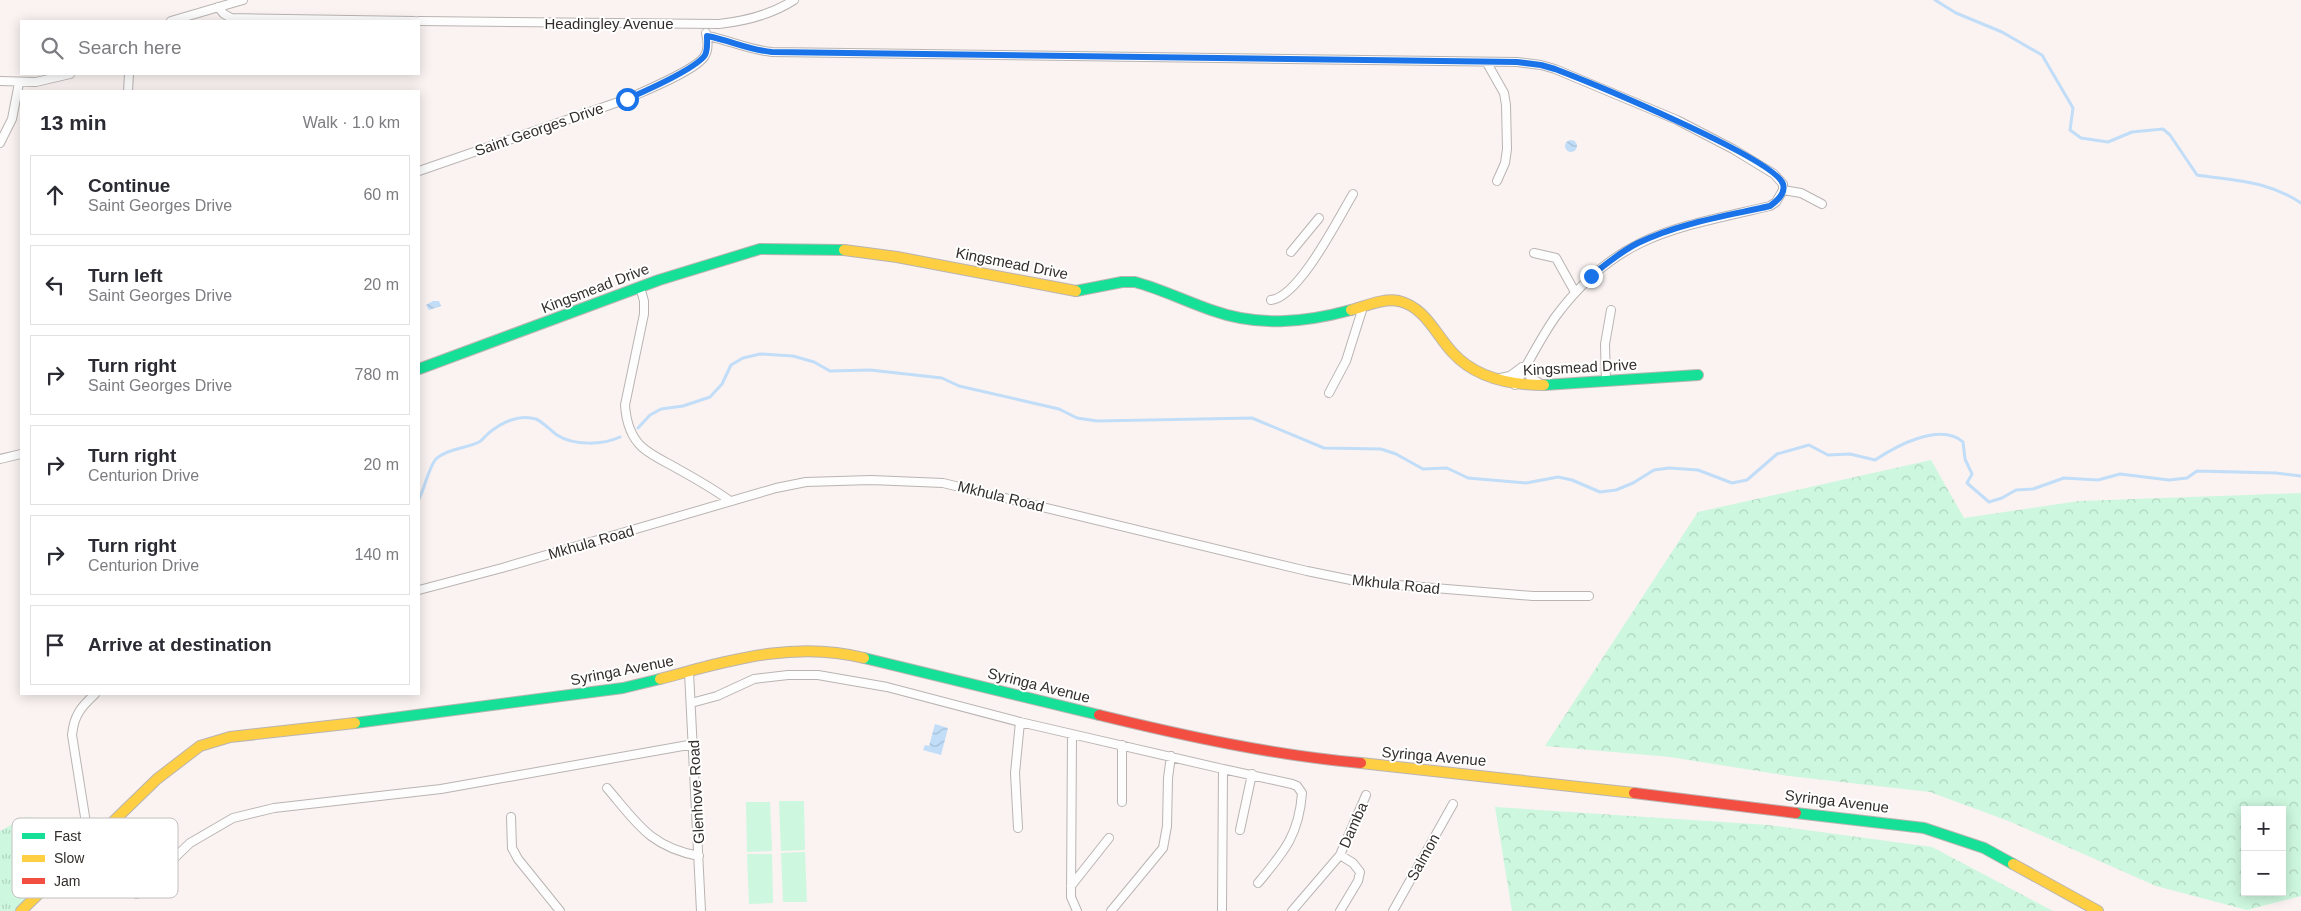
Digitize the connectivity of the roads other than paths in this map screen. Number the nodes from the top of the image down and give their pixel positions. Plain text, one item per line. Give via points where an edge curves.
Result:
1 (243, 0) edge
2 (794, 0) edge
3 (218, 7) junction
4 (173, 20) edge
5 (353, 20) edge
6 (420, 21) edge
7 (705, 24) junction
8 (707, 36) junction
9 (1487, 63) junction
10 (66, 75) edge
11 (129, 75) edge
12 (0, 81) edge
13 (20, 83) junction
14 (128, 90) edge
15 (0, 143) edge
16 (420, 170) edge
17 (1497, 181) dead end
18 (1783, 190) junction
19 (1353, 194) dead end
20 (1822, 204) dead end
21 (1319, 218) dead end
22 (1291, 252) dead end
23 (1534, 253) dead end
24 (640, 287) junction
25 (1576, 292) junction
26 (1271, 300) dead end
27 (1363, 306) junction
28 (1611, 310) dead end
29 (1530, 360) junction
30 (420, 368) edge
31 (1698, 375) dead end
32 (1492, 378) junction
33 (1606, 381) junction
34 (1515, 385) junction
35 (1547, 386) junction
36 (1329, 393) dead end
37 (20, 454) edge
38 (0, 459) edge
39 (730, 501) junction
40 (420, 590) edge
41 (1589, 596) dead end
42 (689, 672) junction
43 (94, 695) edge
44 (691, 703) junction
45 (1020, 722) junction
46 (1072, 734) junction
47 (694, 744) junction
48 (1122, 745) junction
49 (1171, 756) junction
50 (1223, 769) junction
51 (1252, 774) junction
52 (607, 788) dead end
53 (1366, 795) dead end
54 (1122, 802) dead end
55 (1453, 804) dead end
56 (511, 817) dead end
57 (85, 818) edge
58 (117, 818) edge
59 (1018, 828) dead end
60 (1240, 830) dead end
61 (1109, 838) dead end
62 (178, 855) edge
63 (1340, 855) junction
64 (699, 856) junction
65 (1258, 883) dead end
66 (1071, 886) junction
67 (34, 898) edge
68 (1342, 910) edge
69 (21, 911) edge
70 (560, 911) edge
71 (701, 911) edge
72 (1076, 911) edge
73 (1111, 911) edge
74 (1222, 911) edge
75 (1292, 911) edge
76 (1393, 911) edge
77 (2098, 911) edge

1 - 3 street
2 - 7 street, Headingley Avenue via 748,20
3 - 4 street
3 - 5 street via 231,18
6 - 7 street, Headingley Avenue
7 - 8 street
8 - 9 street via 772,52
8 - 16 street, Saint Georges Drive via 707,49 700,61 650,89
9 - 17 street via 1504,93 1506,105 1507,148
9 - 18 street via 1541,65 1592,83 1677,120 1733,149 1774,174 1783,184
10 - 13 street
11 - 14 street
12 - 13 street
13 - 15 street via 12,119
18 - 20 street via 1801,193
18 - 25 street via 1770,206 1672,230 1637,244 1616,256
19 - 26 street via 1302,276 1287,294
21 - 22 street
23 - 25 street via 1556,258
24 - 27 street, Kingsmead Drive via 760,249 796,248 897,257 1074,291 1135,282 1222,314 1277,324 1306,322
24 - 30 street, Kingsmead Drive
24 - 39 street via 644,314 625,405 630,429 635,440 649,453 713,488
25 - 29 street via 1555,318
27 - 32 street, Kingsmead Drive via 1387,300 1406,302 1425,318 1453,353 1471,368
27 - 36 street via 1346,361
28 - 33 street via 1605,344
29 - 32 street via 1510,376
29 - 34 street
29 - 35 street via 1530,377
31 - 33 street, Kingsmead Drive
32 - 34 street, Kingsmead Drive
33 - 35 street, Kingsmead Drive
34 - 35 street, Kingsmead Drive
37 - 38 street
39 - 40 street, Mkhula Road
39 - 41 street, Mkhula Road via 806,482 943,483 1299,570 1361,582 1533,596
42 - 44 street, Glenhove Road
42 - 58 street, Syringa Avenue via 623,688 215,740 178,761
42 - 77 street, Syringa Avenue via 780,651 831,652 910,668 1165,731 1305,758 1480,774 1902,824 1946,834 1984,848
43 - 57 street via 78,710 72,735
44 - 45 street via 717,696 754,679 818,674 887,687
44 - 47 street, Glenhove Road
45 - 46 street
45 - 59 street via 1015,773
46 - 48 street
46 - 66 street
47 - 62 street via 441,789 274,808 233,818 190,844
47 - 64 street, Glenhove Road
48 - 49 street
48 - 54 street
49 - 50 street
49 - 73 street via 1163,848
50 - 51 street
50 - 74 street
51 - 60 street
51 - 65 street via 1298,786 1302,793 1291,840
52 - 64 street via 650,838 673,850
53 - 63 street, Damba
55 - 76 street, Salmon
56 - 70 street via 512,848
61 - 66 street
63 - 68 street, Damba via 1360,872
63 - 75 street, Damba
64 - 71 street, Glenhove Road
66 - 72 street
67 - 69 street, Syringa Avenue

